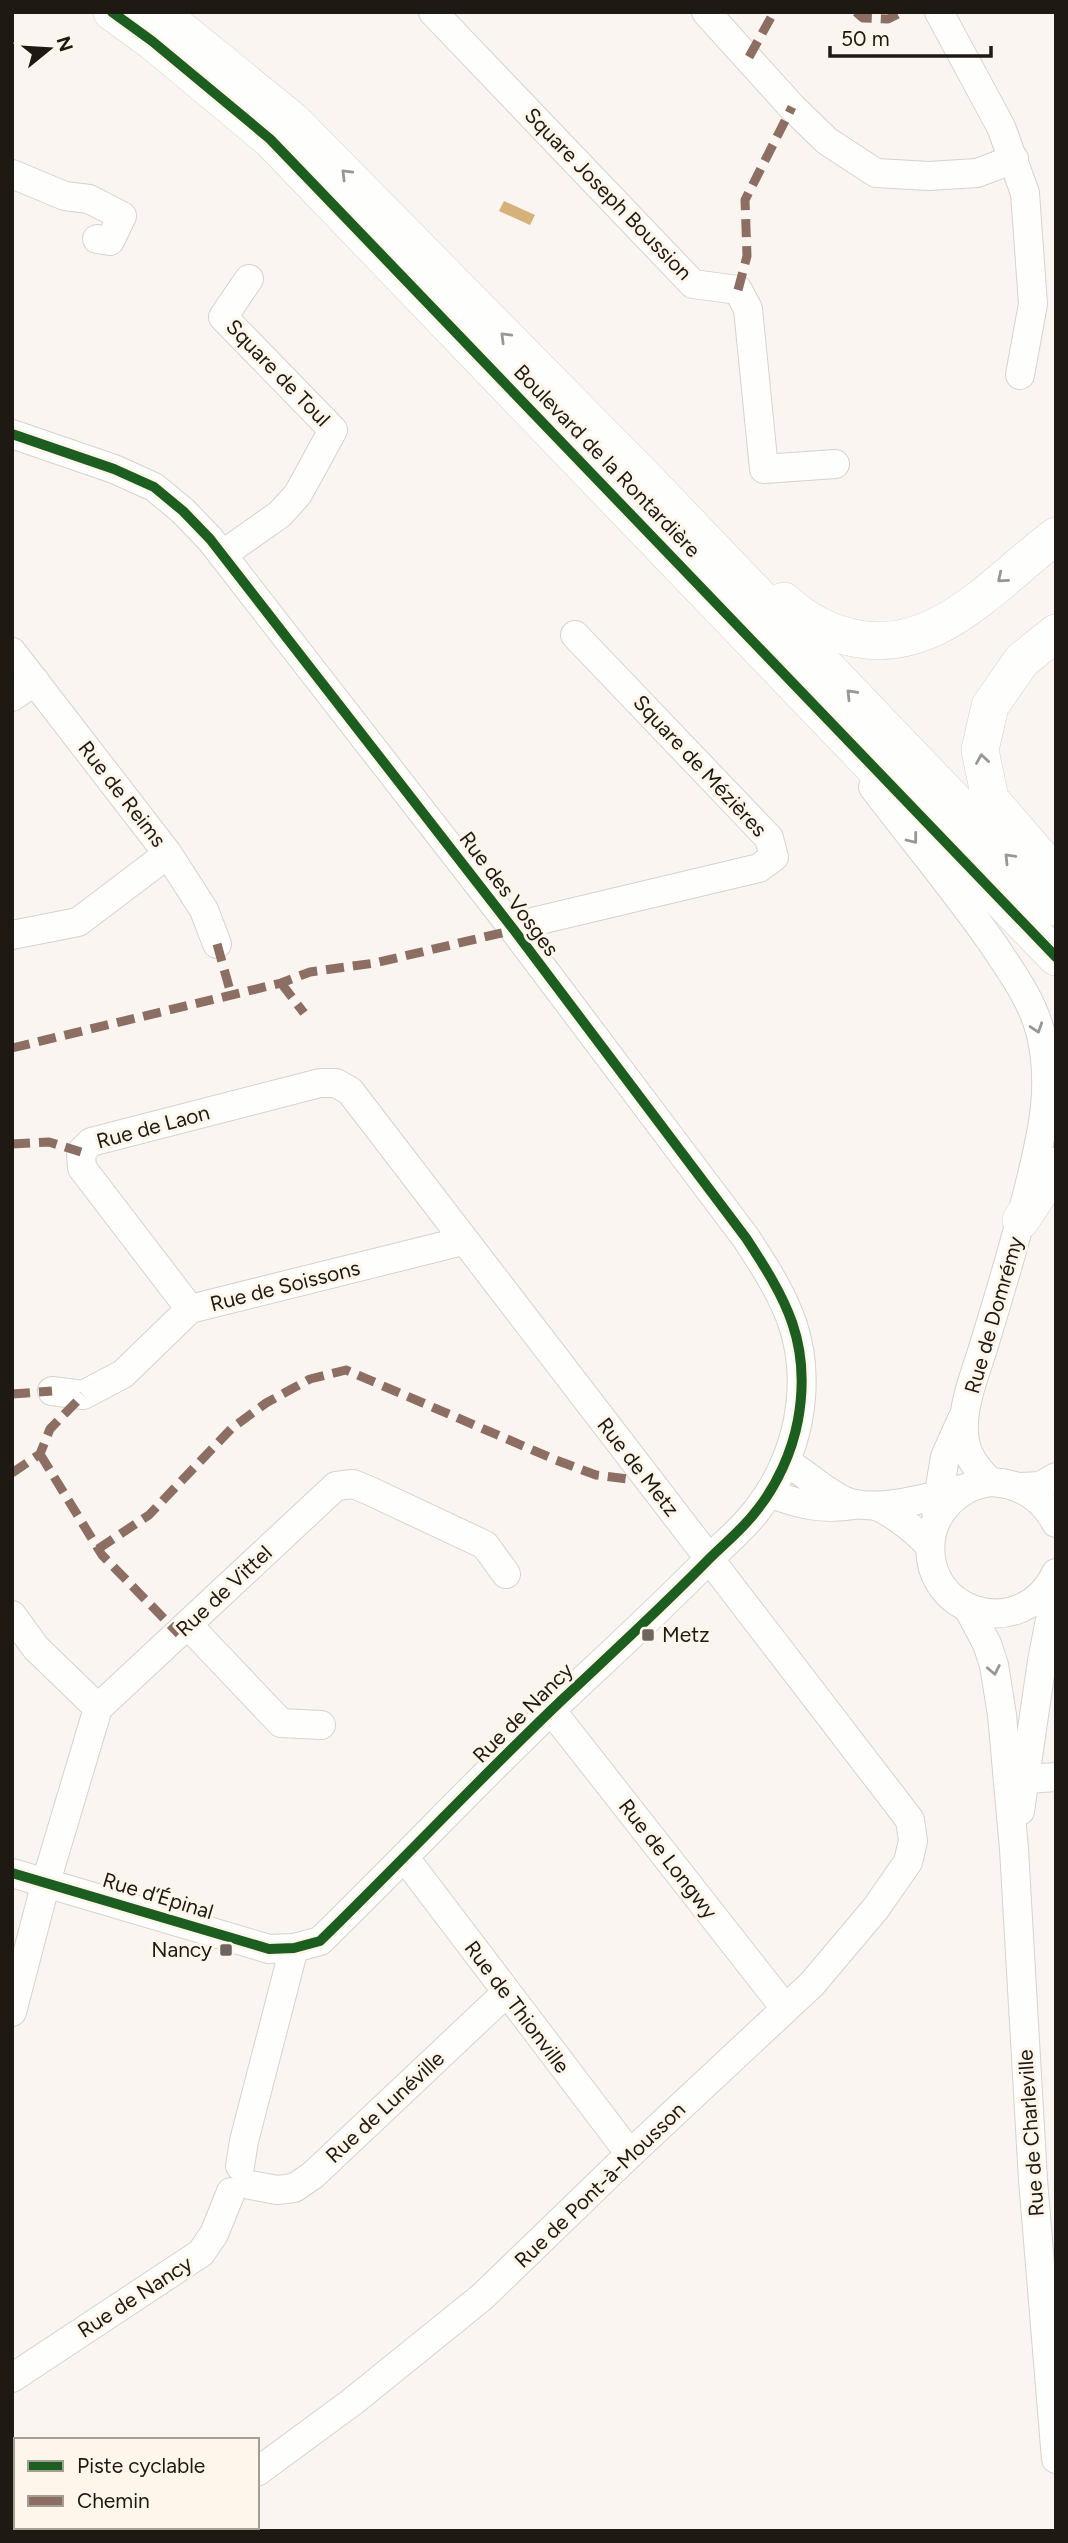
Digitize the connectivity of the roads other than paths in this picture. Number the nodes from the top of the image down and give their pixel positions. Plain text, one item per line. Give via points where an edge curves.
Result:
1 (112, 12) edge
2 (159, 12) edge
3 (433, 12) edge
4 (706, 12) edge
5 (939, 12) edge
6 (1014, 159) junction
7 (12, 174) edge
8 (97, 239) dead end
9 (249, 279) dead end
10 (1020, 375) dead end
11 (12, 433) edge
12 (835, 464) dead end
13 (647, 480) junction
14 (1056, 536) edge
15 (222, 555) junction
16 (1056, 633) edge
17 (575, 635) dead end
18 (12, 652) edge
19 (23, 689) edge
20 (815, 705) junction
21 (168, 854) junction
22 (1056, 876) edge
23 (1056, 907) edge
24 (514, 930) junction
25 (12, 935) edge
26 (218, 944) dead end
27 (1056, 957) edge
28 (335, 1083) joint
29 (1056, 1166) edge
30 (1021, 1220) junction
31 (463, 1241) junction
32 (190, 1309) junction
33 (51, 1391) dead end
34 (967, 1410) junction
35 (786, 1462) junction
36 (1056, 1477) edge
37 (982, 1484) junction
38 (1020, 1487) junction
39 (770, 1493) junction
40 (939, 1493) junction
41 (867, 1505) junction
42 (1056, 1523) edge
43 (932, 1534) junction
44 (709, 1559) junction
45 (1056, 1573) edge
46 (506, 1574) dead end
47 (1056, 1589) edge
48 (968, 1608) junction
49 (12, 1615) edge
50 (188, 1625) junction
51 (98, 1708) junction
52 (551, 1710) junction
53 (321, 1725) dead end
54 (1056, 1777) edge
55 (1016, 1780) junction
56 (405, 1858) junction
57 (908, 1862) joint
58 (12, 1873) edge
59 (46, 1882) junction
60 (295, 1948) junction
61 (506, 1993) junction
62 (785, 2008) junction
63 (12, 2011) edge
64 (630, 2154) junction
65 (240, 2181) junction
66 (1044, 2183) edge
67 (12, 2378) edge
68 (1056, 2459) edge
69 (259, 2471) edge

1 - 20 main road, Boulevard de la Rontardière via 270,139
13 -> 2 main road, Boulevard de la Rontardière via 293,121
3 - 12 street, Square Joseph Boussion via 693,284 738,290 748,309 764,469
4 - 6 street via 827,141 876,173 977,173
5 - 6 street via 1002,127
6 - 10 street via 1025,194 1033,304
7 - 8 street via 65,197 89,199 122,216 110,240
9 - 15 street, Square de Toul via 223,317 333,430 298,494 280,514
11 - 15 street, Rue des Vosges via 154,487 183,511
14 -> 13 main road via 955,617 920,635 879,643 836,635 797,614 707,524
23 -> 13 main road, Boulevard de la Rontardière
15 - 24 street, Rue des Vosges
22 -> 16 main road via 990,799 980,750 990,706 1022,660
17 - 24 street, Square de Mézières via 769,838 774,857 759,868
18 - 19 street, Rue de Reims
19 - 21 street, Rue de Reims
20 - 27 main road, Boulevard de la Rontardière
20 -> 30 street, Rue de Domrémy via 912,839 960,896 1021,986 1040,1030 1047,1079 1045,1120
21 - 25 street via 78,922
21 - 26 street, Rue de Reims via 204,910
24 - 35 street, Rue des Vosges via 746,1238 778,1288 794,1324 803,1387
28 - 31 street, Rue de Metz via 350,1091
28 - 32 street, Rue de Laon via 320,1083 91,1142 81,1152 82,1168
29 - 30 main road
30 - 34 street, Rue de Domrémy
31 - 32 street, Rue de Soissons
31 - 44 street, Rue de Metz
32 - 33 street, Rue de Soissons via 124,1374 83,1395
34 - 37 street, Rue de Domrémy via 963,1430 967,1450
34 - 40 street, Rue de Domrémy via 945,1457
35 - 39 street, Rue des Vosges
35 - 41 street via 829,1492
36 - 38 street via 1040,1486
37 - 38 street
37 - 40 street
37 - 43 street via 957,1494 944,1507
38 - 42 street via 1037,1497
39 - 41 street via 816,1507
39 - 44 street, Rue de Nancy
40 - 41 street
40 - 43 street, Rue de Domrémy
41 - 43 street
43 - 48 street via 931,1561 944,1589
44 - 52 street, Rue de Nancy
44 - 57 street, Rue de Metz via 910,1820 913,1841
45 - 48 street via 1038,1599 1023,1609 1004,1614
46 - 50 street, Rue de Vittel via 485,1545 370,1491 336,1486
47 - 55 street, Rue de Charleville
48 -> 55 street, Rue de Charleville via 994,1665
49 - 51 street via 36,1648
50 - 51 street, Rue de Vittel
50 - 53 street via 281,1723
51 - 59 street
52 - 56 street, Rue de Nancy
52 - 62 street, Rue de Longwy
54 - 55 street
55 - 66 street, Rue de Charleville via 1014,1849
56 - 60 street, Rue de Nancy via 320,1941
56 - 61 street, Rue de Thionville
57 - 62 street, Rue de Pont-à-Mousson via 812,1984
58 - 59 street, Rue d’Épinal
59 - 60 street, Rue d’Épinal via 269,1949
59 - 63 street
60 - 65 street, Rue de Nancy via 244,2141
61 - 64 street, Rue de Thionville
61 - 65 street, Rue de Lunéville via 313,2175 294,2188 277,2190
62 - 64 street, Rue de Pont-à-Mousson
64 - 69 street, Rue de Pont-à-Mousson via 482,2297
65 - 67 street, Rue de Nancy via 201,2253
66 - 68 street, Rue de Charleville

